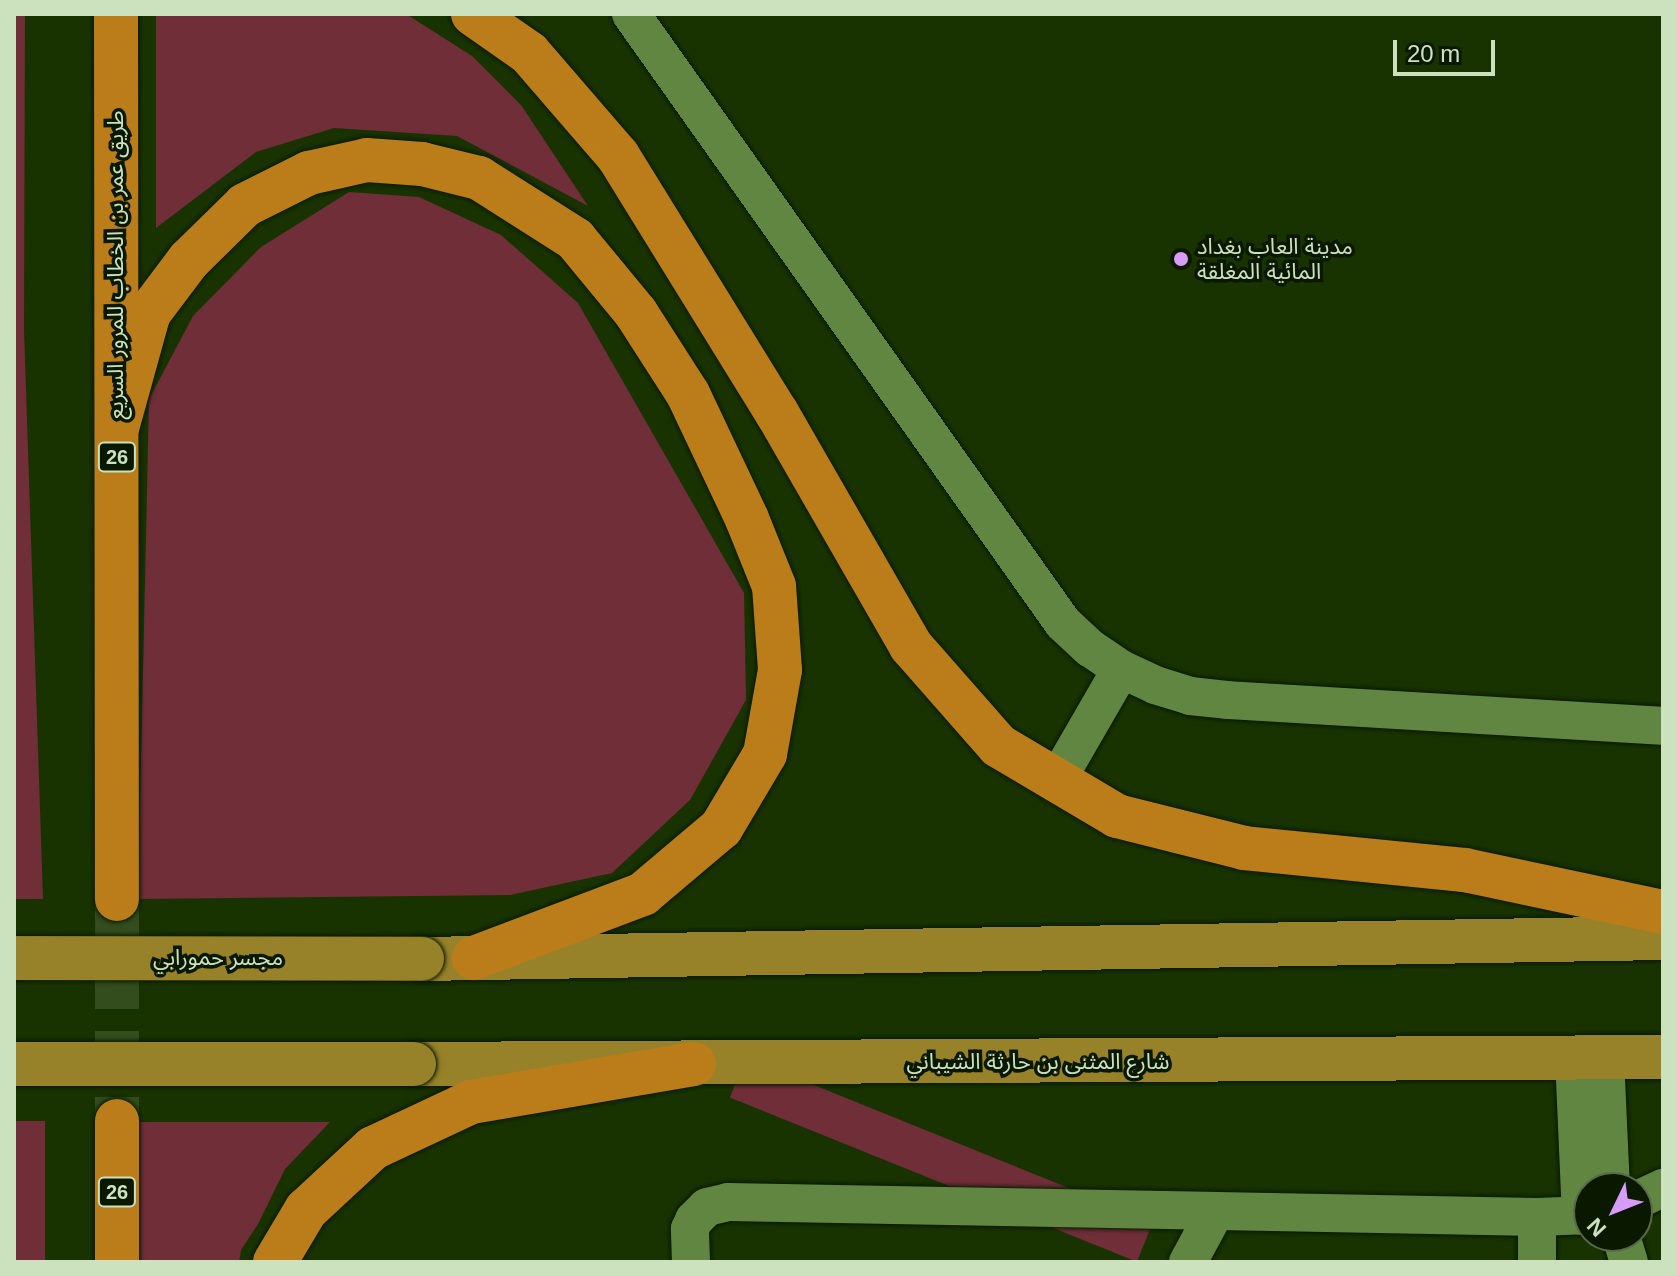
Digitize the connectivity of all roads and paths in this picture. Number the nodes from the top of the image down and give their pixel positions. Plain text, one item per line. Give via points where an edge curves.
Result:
1 (116, 14) edge
2 (473, 14) edge
3 (631, 14) edge
4 (117, 428) junction
5 (1121, 669) junction
6 (1663, 726) edge
7 (1057, 780) junction
8 (117, 899) tunnel mouth
9 (1663, 912) edge
10 (1663, 938) edge
11 (14, 958) edge
12 (474, 958) junction
13 (1590, 1057) junction
14 (1663, 1057) edge
15 (14, 1064) edge
16 (694, 1064) junction
17 (117, 1121) tunnel mouth
18 (1586, 1172) edge
19 (1608, 1172) edge
20 (1215, 1212) junction
21 (1573, 1216) edge
22 (1537, 1217) junction
23 (117, 1262) edge
24 (275, 1262) edge
25 (691, 1262) edge
26 (1188, 1262) edge
27 (1537, 1262) edge

1 - 4 highway, طريق عمر بن الخطاب للمرور السريع / 26
2 - 7 highway via 529,53 618,156 777,413 911,646 999,746
3 - 5 street via 1063,623
4 - 8 highway, طريق عمر بن الخطاب للمرور السريع / 26
4 - 12 highway via 149,313 189,260 245,205 309,173 353,163 422,164 479,178 575,239 636,313 688,394 774,586 780,670 765,754 721,828 643,894
5 - 6 street via 1190,696 1227,700
5 - 7 street
7 - 9 highway via 1117,816 1244,848 1465,870
10 - 12 main road
11 - 12 main road, مجسر حمورابي, bridge
13 - 14 main road, شارع المثنى بن حارثة الشيباني
13 - 16 main road, شارع المثنى بن حارثة الشيباني
13 - 18 street
13 - 19 street
15 - 16 main road, شارع المثنى بن حارثة الشيباني, bridge
16 - 24 highway via 471,1102 373,1148 306,1210
17 - 23 highway, 26
20 - 22 street
20 - 25 street via 728,1202 707,1207 694,1220
20 - 26 street
21 - 22 street
22 - 27 street

